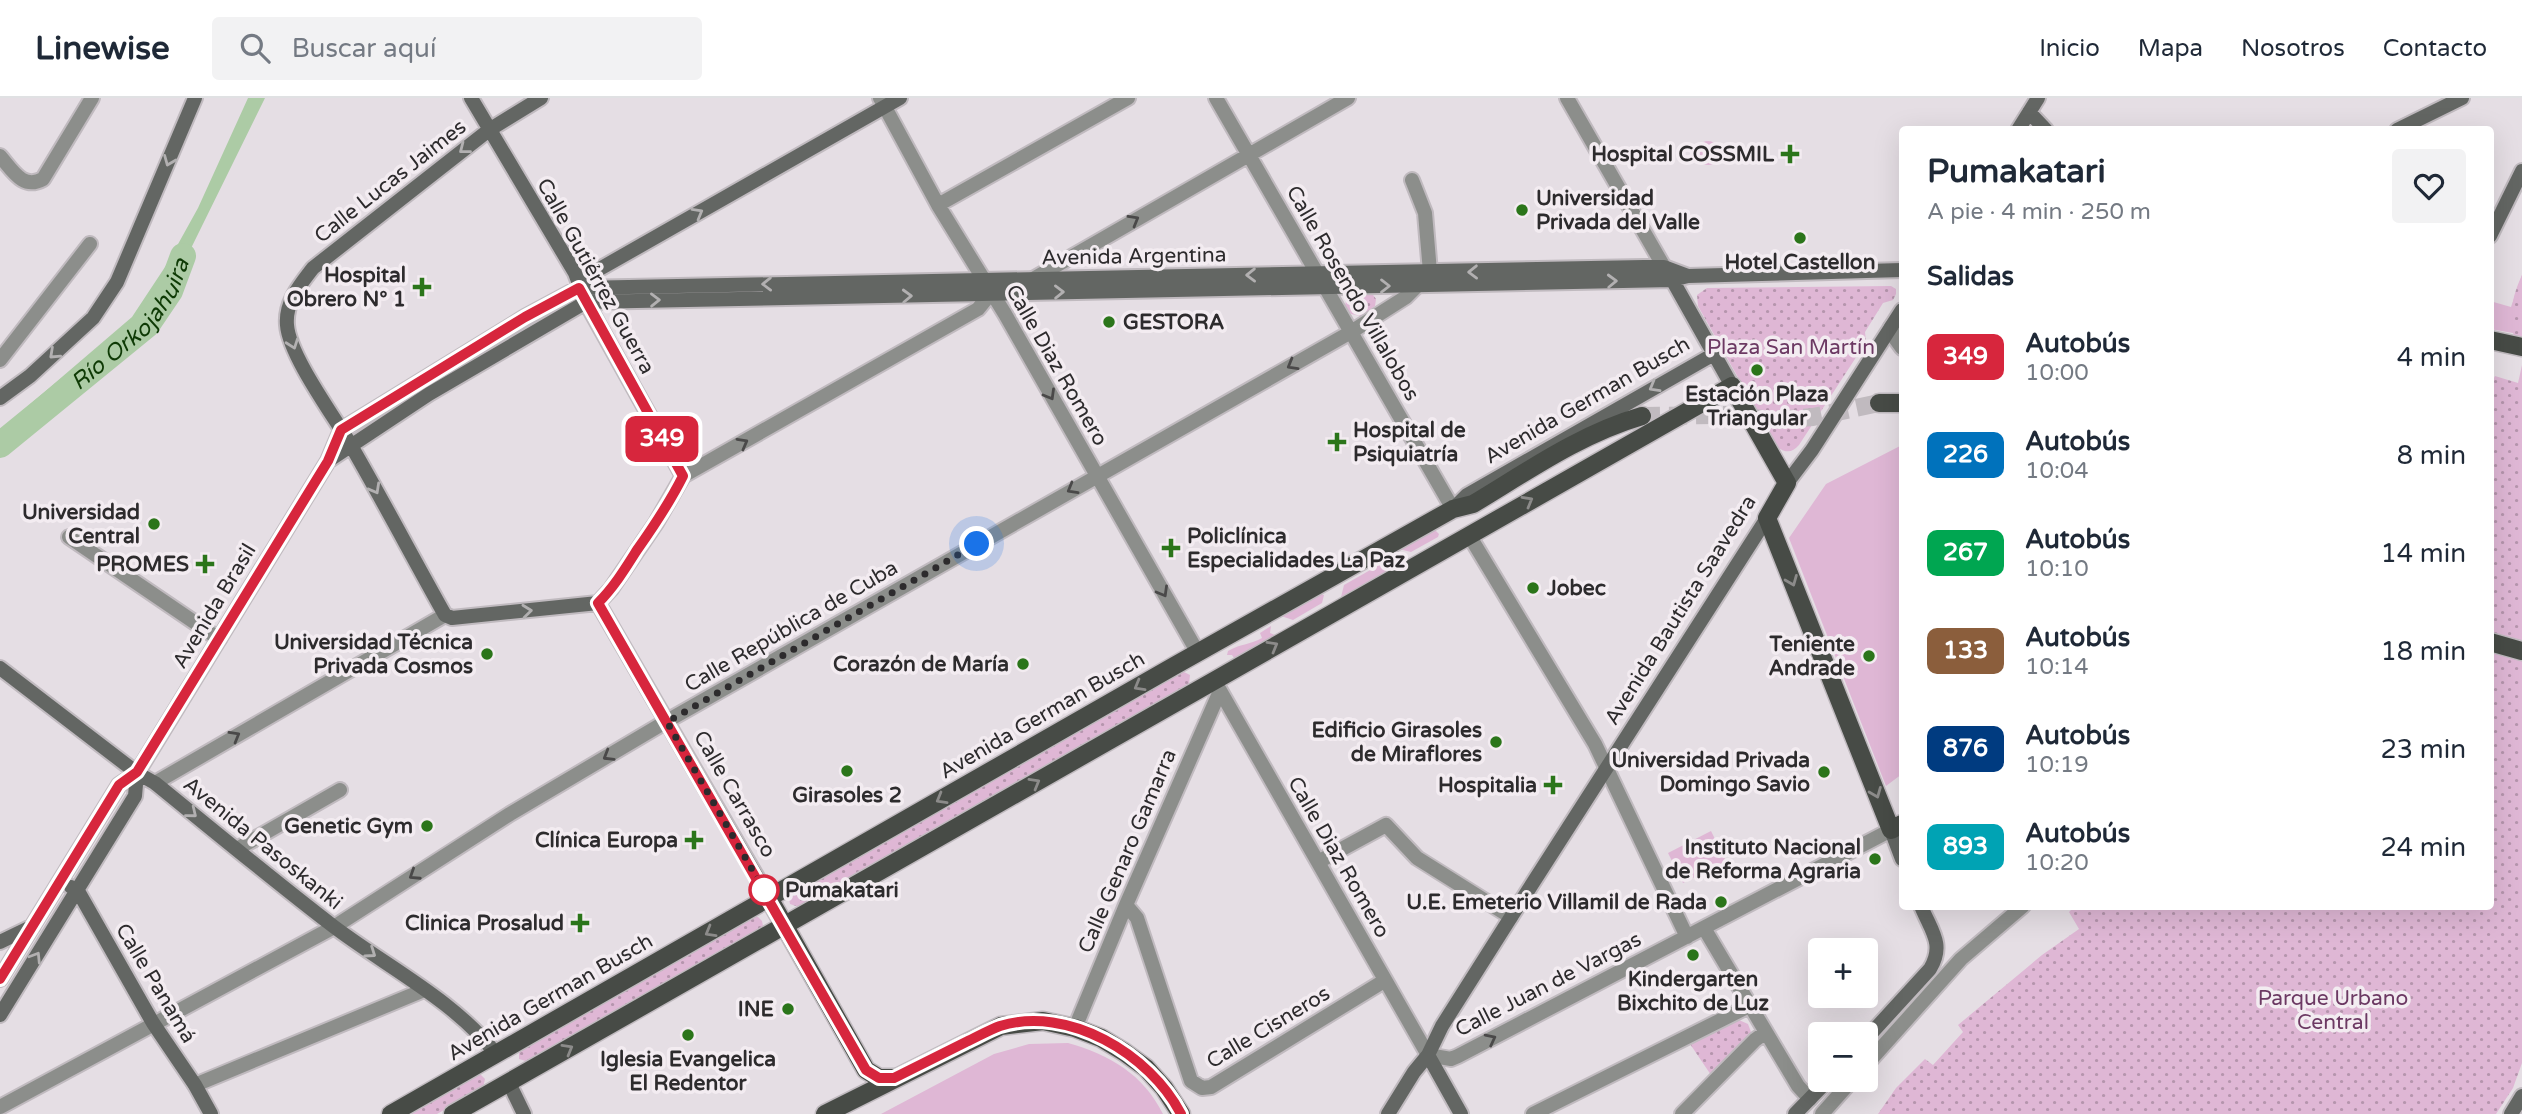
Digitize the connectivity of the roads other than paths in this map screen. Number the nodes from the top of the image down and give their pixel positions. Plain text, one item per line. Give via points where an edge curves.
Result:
1 (92, 98) edge
2 (195, 98) edge
3 (471, 98) edge
4 (541, 98) edge
5 (900, 98) edge
6 (1128, 98) edge
7 (1216, 98) edge
8 (1348, 98) edge
9 (1567, 98) edge
10 (2039, 98) edge
11 (2462, 98) edge
12 (883, 102) edge
13 (2029, 112) junction
14 (2020, 126) edge
15 (2042, 126) edge
16 (2406, 126) edge
17 (489, 130) junction
18 (1250, 154) junction
19 (0, 156) edge
20 (2522, 171) edge
21 (1412, 180) dead end
22 (938, 205) junction
23 (2494, 228) edge
24 (90, 244) dead end
25 (1899, 270) edge
26 (1430, 272) junction
27 (1668, 273) junction
28 (1501, 278) junction
29 (982, 279) junction
30 (1322, 280) junction
31 (1033, 285) junction
32 (1417, 286) junction
33 (579, 288) junction
34 (877, 289) junction
35 (713, 292) junction
36 (991, 293) junction
37 (586, 302) junction
38 (1899, 315) edge
39 (525, 317) junction
40 (1891, 327) junction
41 (1351, 331) junction
42 (535, 333) junction
43 (2494, 341) edge
44 (1899, 344) edge
45 (2522, 347) edge
46 (1714, 354) junction
47 (0, 360) edge
48 (420, 381) junction
49 (1732, 386) junction
50 (429, 394) junction
51 (0, 398) edge
52 (1899, 402) edge
53 (1879, 403) tunnel mouth
54 (1642, 416) tunnel mouth
55 (341, 430) junction
56 (350, 444) junction
57 (328, 461) junction
58 (683, 476) junction
59 (1096, 476) junction
60 (1787, 483) junction
61 (1453, 509) junction
62 (1767, 518) junction
63 (1469, 535) junction
64 (69, 537) dead end
65 (598, 603) junction
66 (444, 615) junction
67 (219, 639) junction
68 (2494, 643) edge
69 (2522, 651) edge
70 (1198, 653) junction
71 (0, 668) edge
72 (1217, 686) junction
73 (667, 722) junction
74 (1607, 768) junction
75 (137, 772) junction
76 (155, 783) junction
77 (340, 790) dead end
78 (1897, 827) edge
79 (93, 828) junction
80 (110, 838) junction
81 (237, 849) junction
82 (1318, 862) junction
83 (60, 881) junction
84 (78, 891) junction
85 (769, 898) junction
86 (1126, 905) junction
87 (1923, 910) edge
88 (2018, 910) edge
89 (1511, 917) junction
90 (33, 925) junction
91 (784, 926) junction
92 (334, 927) junction
93 (1704, 928) junction
94 (50, 934) junction
95 (1687, 937) junction
96 (0, 942) edge
97 (0, 979) edge
98 (1384, 981) junction
99 (18, 987) junction
100 (424, 990) junction
101 (1749, 1006) junction
102 (0, 1015) edge
103 (153, 1023) junction
104 (1878, 1026) edge
105 (1075, 1028) junction
106 (1766, 1032) junction
107 (1878, 1052) edge
108 (496, 1054) junction
109 (1428, 1055) junction
110 (866, 1070) junction
111 (894, 1078) junction
112 (509, 1083) junction
113 (195, 1085) junction
114 (1817, 1092) edge
115 (1841, 1092) edge
116 (2522, 1096) edge
117 (855, 1099) junction
118 (1810, 1099) junction
119 (0, 1107) edge
120 (211, 1114) edge
121 (391, 1114) edge
122 (453, 1114) edge
123 (524, 1114) edge
124 (825, 1114) edge
125 (1181, 1114) edge
126 (1388, 1114) edge
127 (1461, 1114) edge
128 (1533, 1114) edge
129 (1682, 1114) edge
130 (1795, 1114) edge
131 (1822, 1114) edge
132 (2511, 1114) edge

1 - 19 street via 43,180 27,184
2 -> 51 main road via 117,282 93,318
3 - 17 main road, Calle Gutiérrez Guerra
4 - 17 main road, Calle Lucas Jaimes
5 - 12 main road
6 - 22 street
7 - 18 street, Calle Rosendo Villalobos
8 - 18 street
9 - 27 street
10 - 13 main road
11 - 16 main road
12 - 22 street, Calle Diaz Romero
33 -> 12 main road via 589,275
13 - 14 main road
13 - 15 main road
17 - 33 main road, Calle Gutiérrez Guerra via 575,273
17 -> 55 main road, Calle Lucas Jaimes via 313,268 292,295 287,325 296,352
18 - 30 street, Calle Rosendo Villalobos
31 -> 18 street
20 - 23 main road
21 - 26 street via 1425,213
22 - 29 street, Calle Diaz Romero
24 - 47 street
25 - 27 main road, Avenida Argentina
28 -> 26 main road, Avenida Argentina
26 - 30 main road, Avenida Argentina
27 - 28 main road, Avenida Argentina
27 - 46 main road
28 - 32 main road, Avenida Argentina
29 - 31 main road, Avenida Argentina
29 - 34 main road, Avenida Argentina
29 - 36 street, Calle Diaz Romero
30 - 31 main road, Avenida Argentina
30 -> 32 main road, Avenida Argentina
30 - 41 street, Calle Rosendo Villalobos
31 - 36 main road, Avenida Argentina
32 - 41 street, Calle República de Cuba
33 - 35 main road, Avenida Argentina
33 - 37 main road, Calle Gutiérrez Guerra
33 - 39 main road
34 - 35 main road, Avenida Argentina
34 -> 36 main road, Avenida Argentina
37 -> 35 main road, Avenida Argentina
58 -> 36 street via 978,309
36 -> 59 street, Calle Diaz Romero
37 - 42 main road, Avenida Brasil
37 - 58 main road, Calle Gutiérrez Guerra
38 - 40 main road, Avenida Bautista Saavedra
39 - 42 main road
39 - 48 main road
40 - 44 street
40 - 60 main road, Avenida Bautista Saavedra
41 -> 59 street, Calle República de Cuba
41 - 61 street, Calle Rosendo Villalobos
42 - 50 main road, Avenida Brasil
43 - 45 main road
46 - 49 main road
46 -> 61 main road, Avenida German Busch via 1467,495
48 - 50 main road
48 - 55 main road
49 - 60 main road
63 -> 49 main road
50 - 56 main road, Avenida Brasil
52 - 53 main road
54 - 61 main road via 1585,437 1473,504
55 - 56 main road, Calle Lucas Jaimes
55 - 57 main road, Avenida Brasil
56 - 57 main road, Avenida Brasil
56 -> 66 main road, Calle Lucas Jaimes
57 - 67 main road, Avenida Brasil
58 - 65 main road via 611,590
59 -> 70 street, Calle Diaz Romero
59 -> 73 street, Calle República de Cuba
60 - 62 main road, Avenida Bautista Saavedra
61 - 63 main road
61 - 70 main road, Avenida German Busch
62 - 74 main road, Avenida Bautista Saavedra
62 -> 78 main road
72 -> 63 main road
63 - 74 street
64 - 67 street
66 -> 65 main road via 452,618
65 - 73 main road, Calle Carrasco
76 -> 66 street
67 - 75 main road, Avenida Brasil
68 - 69 main road
70 - 72 main road
70 -> 85 main road, Avenida German Busch
71 - 75 main road, Avenida Pasoskanki
72 - 82 street, Calle Diaz Romero
72 - 86 street, Calle Genaro Gamarra
91 -> 72 main road
73 - 85 main road, Calle Carrasco
73 -> 92 street, Calle República de Cuba via 510,814
74 - 89 main road, Avenida Bautista Saavedra
74 - 95 street
75 - 76 main road, Avenida Pasoskanki
75 - 79 main road, Avenida Brasil via 119,785
75 - 80 main road, Avenida Brasil via 135,796
76 -> 81 main road, Avenida Pasoskanki
77 - 81 street
78 - 93 street
79 - 80 main road
79 - 83 main road, Avenida Brasil
80 - 84 main road, Avenida Brasil
81 - 92 main road, Avenida Pasoskanki
82 - 89 street via 1387,825 1417,858
82 - 98 street, Calle Diaz Romero
83 - 84 main road
83 - 90 main road, Avenida Brasil
84 - 94 main road, Avenida Brasil
84 - 103 main road, Calle Panamá
85 - 91 main road
85 -> 108 main road, Avenida German Busch
86 - 98 street, Calle Cisneros via 1137,918 1191,1081 1202,1088 1211,1087
86 - 105 street, Calle Genaro Gamarra
87 - 104 main road via 1938,947 1937,958
88 - 107 street via 1961,959
89 - 109 main road, Avenida Bautista Saavedra
90 - 94 main road
90 - 96 main road
90 - 97 main road, Avenida Brasil
91 - 110 main road
112 -> 91 main road
92 -> 100 main road, Avenida Pasoskanki
92 - 103 street, Calle República de Cuba
93 - 95 street, Calle Juan de Vargas
93 - 101 street
99 -> 94 main road, Avenida Brasil
109 -> 95 street, Calle Juan de Vargas via 1458,1056
97 - 99 main road
98 - 109 street, Calle Diaz Romero
99 - 102 main road, Avenida Brasil
100 - 108 main road, Avenida Pasoskanki via 480,1034
100 - 113 street
101 - 106 street
101 - 128 street
103 - 113 main road, Calle Panamá
103 - 119 street, Calle República de Cuba
105 - 111 main road via 1043,1021 1001,1026
105 - 125 main road via 1101,1038 1146,1068
106 - 118 street
106 - 129 street
108 - 112 main road
108 - 121 main road, Avenida German Busch
109 - 126 main road, Avenida Bautista Saavedra
109 - 127 main road
110 - 111 main road via 879,1078
110 - 117 main road
111 - 117 main road
112 - 122 main road
112 - 123 main road
113 - 120 main road, Calle Panamá
114 - 118 main road
115 - 131 street
116 - 132 main road
117 - 124 main road
118 - 130 main road

